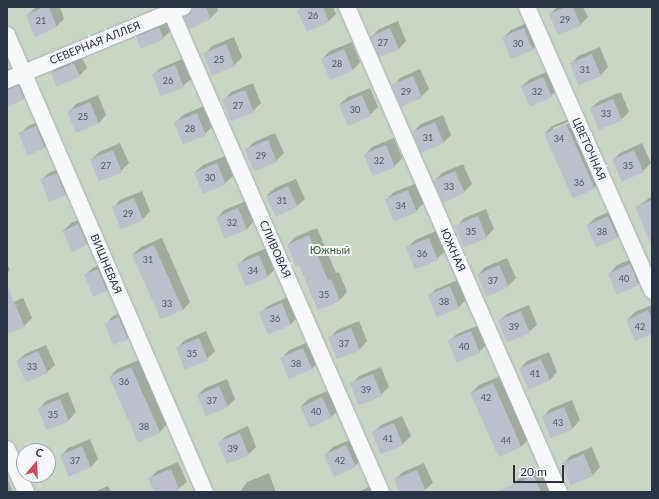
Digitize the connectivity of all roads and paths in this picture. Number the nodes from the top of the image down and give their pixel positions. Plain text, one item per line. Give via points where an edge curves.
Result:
1 (347, 7) edge
2 (527, 7) edge
3 (175, 9) edge
4 (7, 35) edge
5 (23, 72) junction
6 (7, 80) edge
7 (652, 291) edge
8 (7, 449) edge
9 (26, 492) edge
10 (205, 492) edge
11 (381, 492) edge
12 (559, 492) edge

1 - 12 street, ЮЖНАЯ
2 - 7 street, ЦВЕТОЧНАЯ
3 - 5 street, СЕВЕРНАЯ АЛЛЕЯ
3 - 11 street, СЛИВОВАЯ
4 - 5 street, ВИШНЕВАЯ
5 - 6 street, СЕВЕРНАЯ АЛЛЕЯ
5 - 10 street, ВИШНЕВАЯ
8 - 9 street

